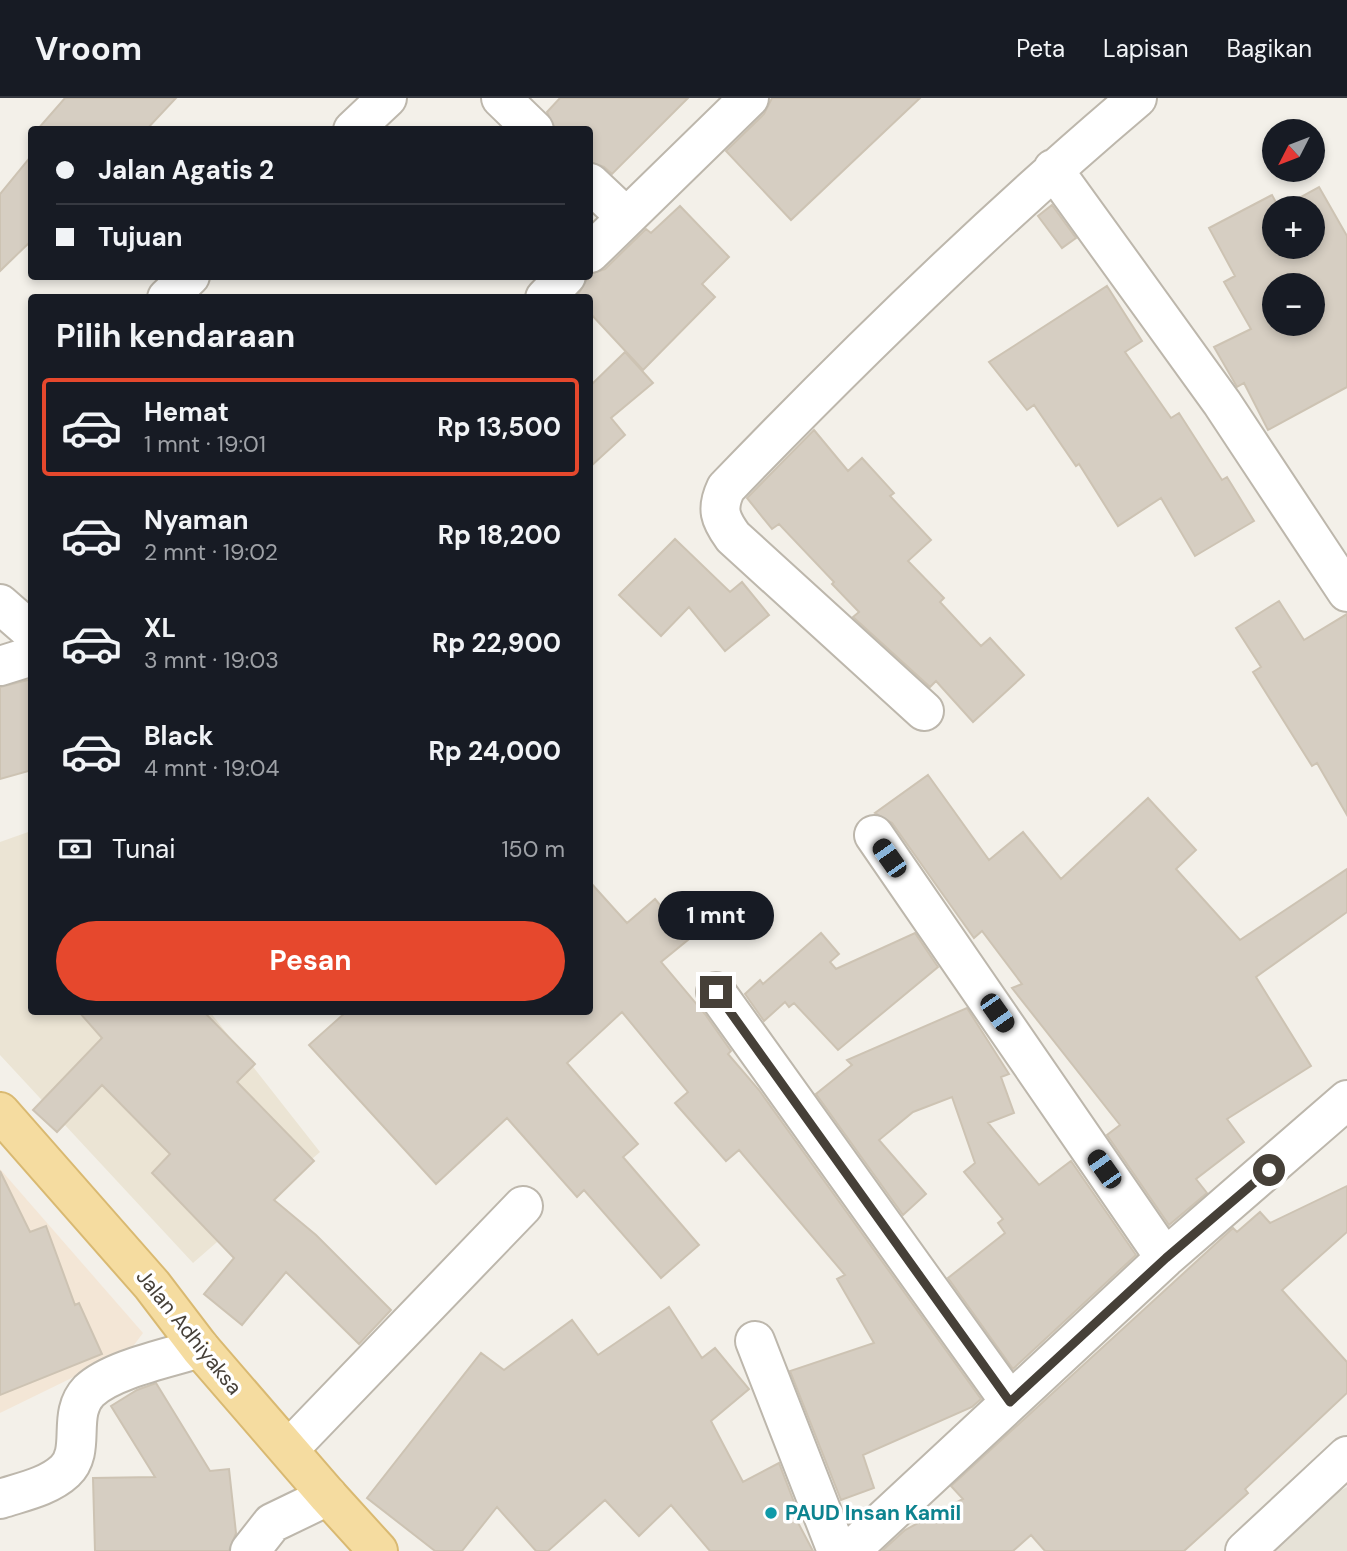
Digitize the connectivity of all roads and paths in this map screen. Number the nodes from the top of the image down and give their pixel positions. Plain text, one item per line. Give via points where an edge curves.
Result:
1 (387, 98) edge
2 (501, 98) edge
3 (749, 98) edge
4 (1137, 98) edge
5 (357, 126) edge
6 (530, 126) edge
7 (1053, 169) junction
8 (593, 186) edge
9 (626, 217) junction
10 (593, 250) edge
11 (186, 280) edge
12 (562, 280) edge
13 (171, 294) edge
14 (549, 294) edge
15 (1347, 592) edge
16 (0, 604) edge
17 (28, 628) edge
18 (28, 657) edge
19 (0, 666) edge
20 (923, 711) dead end
21 (874, 835) dead end
22 (716, 992) dead end
23 (1343, 1103) edge
24 (0, 1112) edge
25 (523, 1206) dead end
26 (1166, 1258) junction
27 (755, 1341) dead end
28 (200, 1348) junction
29 (1010, 1402) junction
30 (289, 1449) junction
31 (1347, 1456) edge
32 (328, 1496) junction
33 (0, 1499) edge
34 (250, 1551) edge
35 (378, 1551) edge
36 (837, 1551) edge
37 (850, 1551) edge
38 (1245, 1551) edge

1 - 5 street
2 - 6 street
3 - 9 street
4 - 7 street
7 - 15 street via 1223,402
7 - 20 street via 819,393 726,488 720,502 720,519 733,537
8 - 9 street
9 - 10 street
11 - 13 street
12 - 14 street
16 - 17 street
18 - 19 street
21 - 26 street
22 - 29 street
23 - 26 street
24 - 28 main road, Jalan Adhiyaksa via 152,1285
25 - 30 street
26 - 29 street
27 - 36 street
28 - 30 main road, Jalan Adhiyaksa
28 - 33 street via 127,1371 94,1388 78,1411 76,1449 64,1472 47,1483
29 - 37 street
30 - 32 main road, Jalan Adhiyaksa
31 - 38 street
32 - 34 street via 272,1523
32 - 35 main road, Jalan Adhiyaksa

